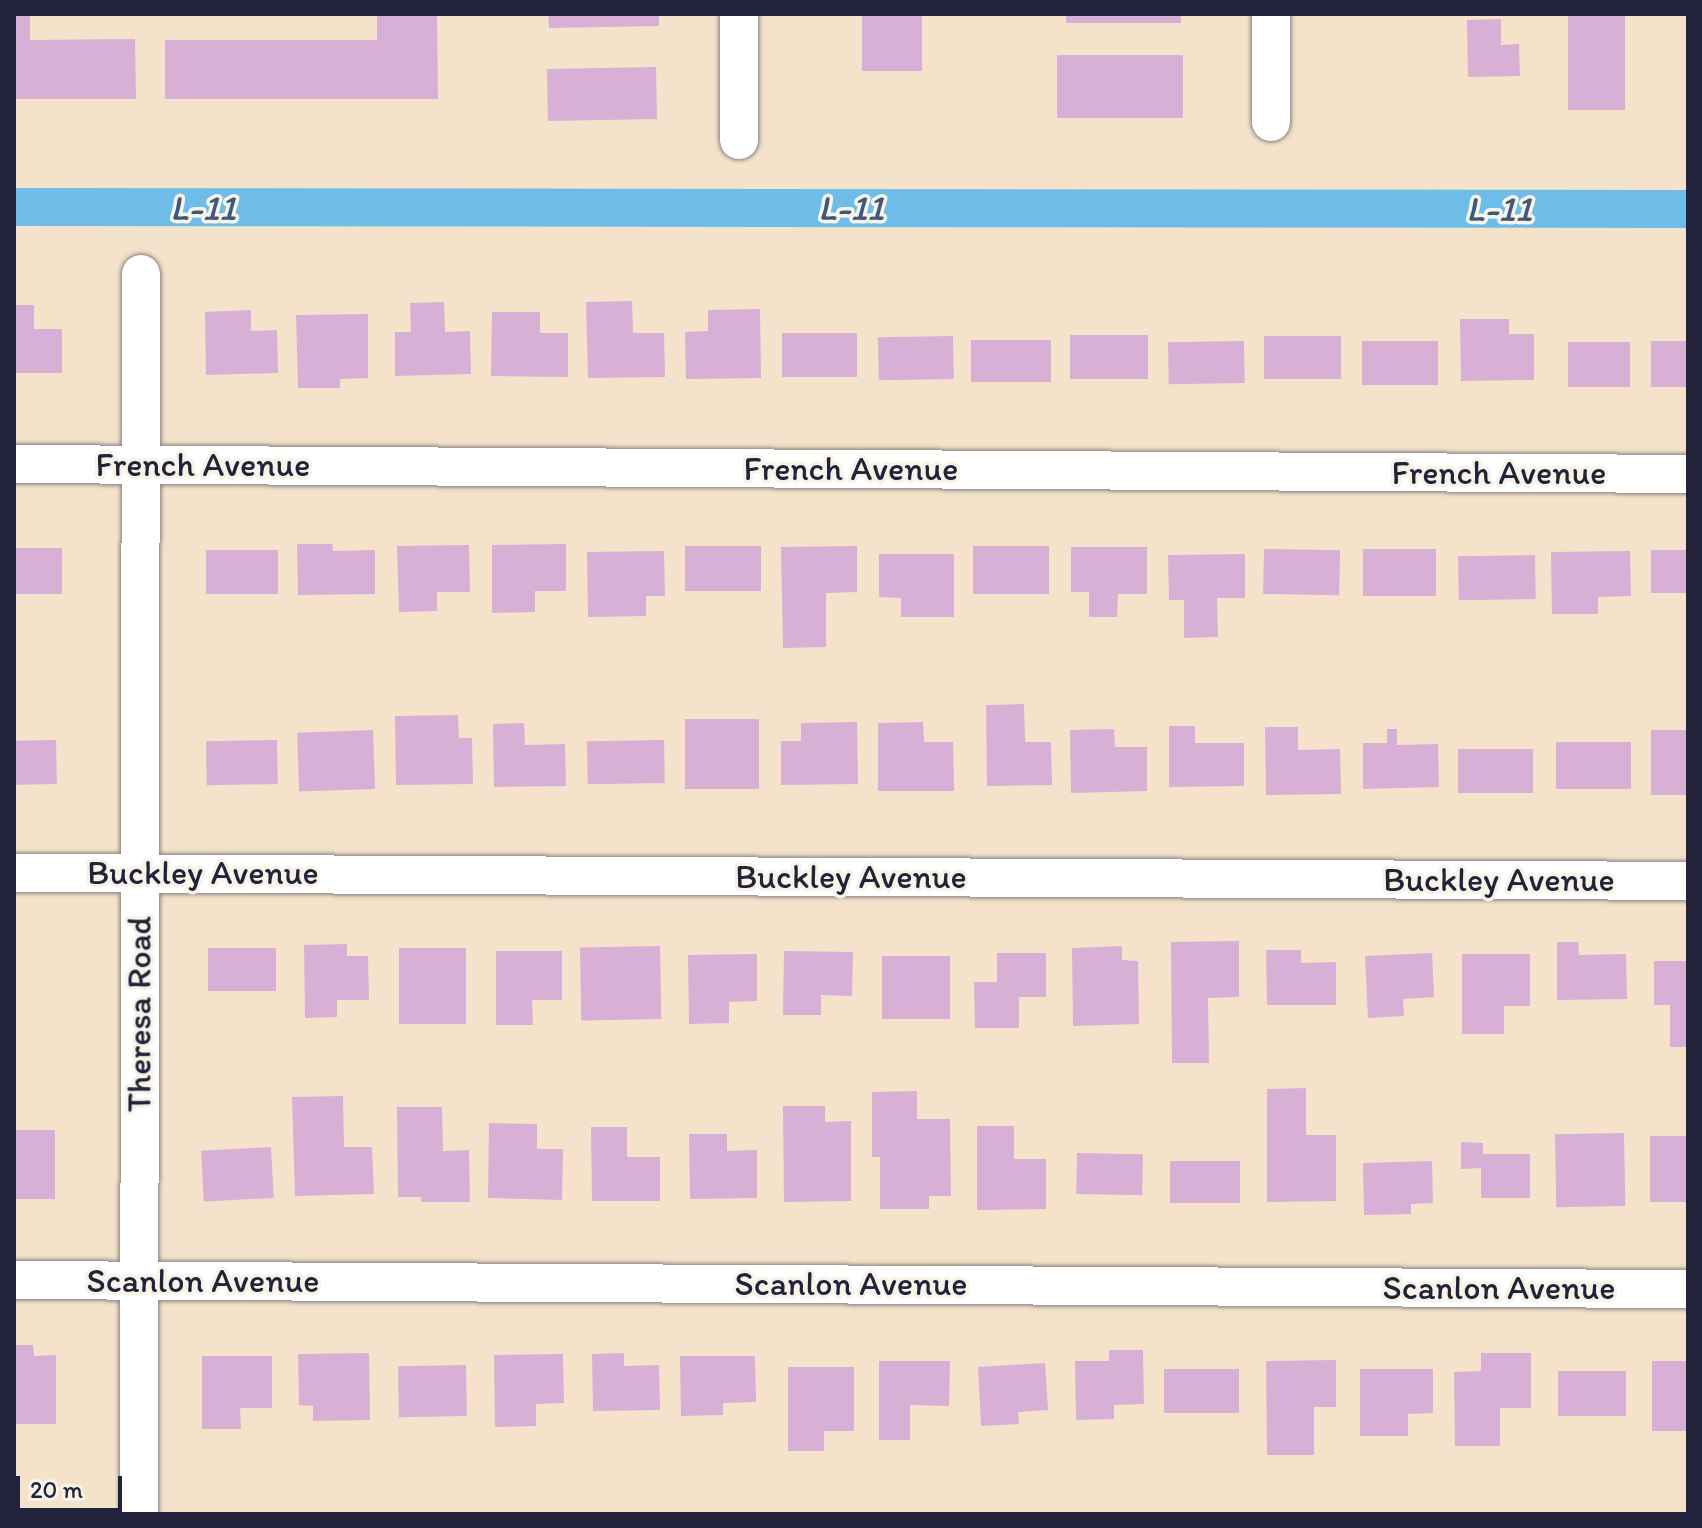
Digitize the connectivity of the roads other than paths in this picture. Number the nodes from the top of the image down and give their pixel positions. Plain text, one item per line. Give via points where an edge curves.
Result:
1 (739, 14) edge
2 (1271, 14) edge
3 (1271, 122) dead end
4 (739, 140) dead end
5 (141, 274) dead end
6 (14, 464) edge
7 (138, 465) junction
8 (1688, 474) edge
9 (14, 873) edge
10 (139, 873) junction
11 (1688, 881) edge
12 (14, 1280) edge
13 (139, 1280) junction
14 (1688, 1289) edge
15 (139, 1514) edge

1 - 4 street
2 - 3 street
5 - 7 street, Theresa Road
6 - 7 street, French Avenue
7 - 8 street, French Avenue
7 - 10 street, Theresa Road
9 - 10 street, Buckley Avenue
10 - 11 street, Buckley Avenue
10 - 13 street, Theresa Road
12 - 13 street, Scanlon Avenue
13 - 14 street, Scanlon Avenue
13 - 15 street, Theresa Road

